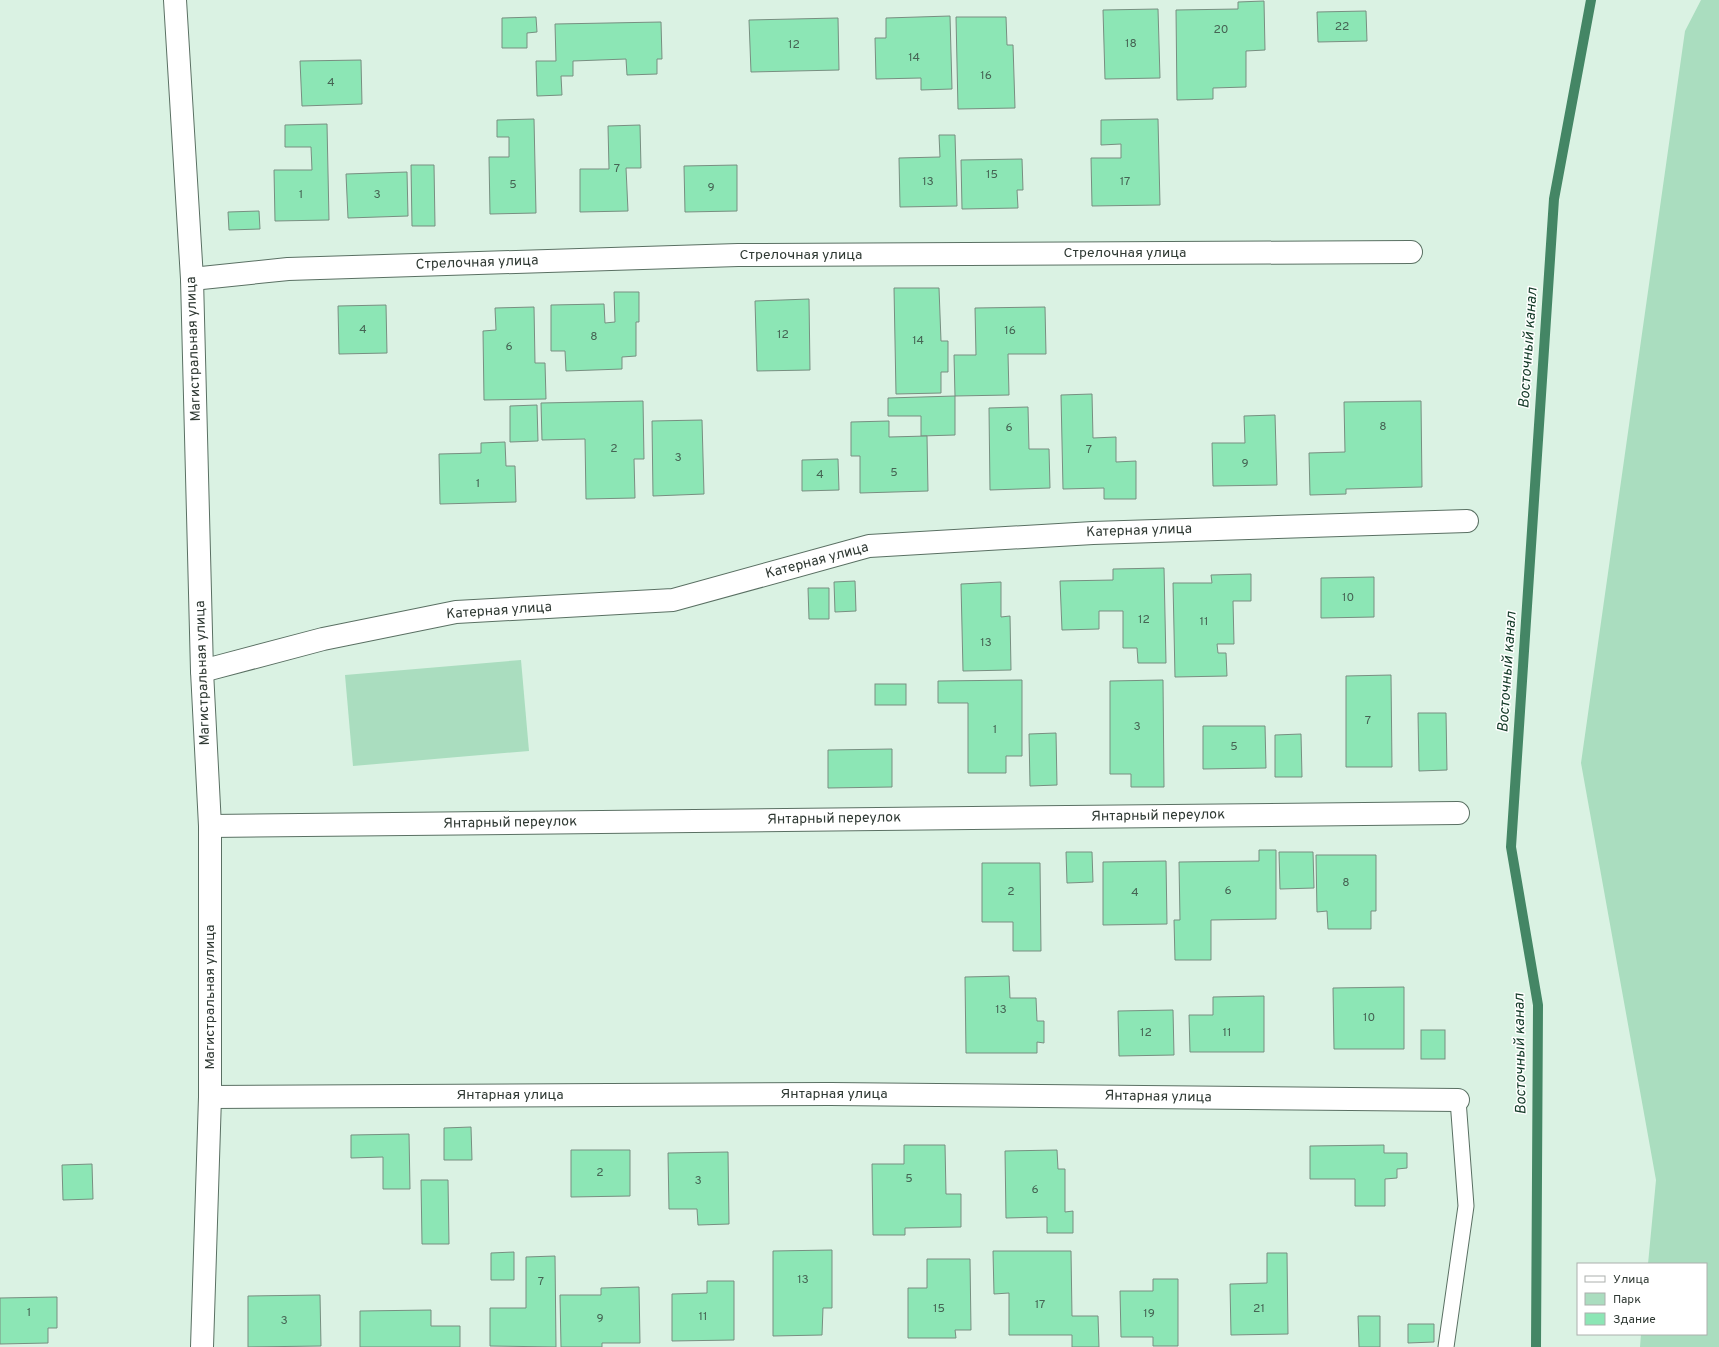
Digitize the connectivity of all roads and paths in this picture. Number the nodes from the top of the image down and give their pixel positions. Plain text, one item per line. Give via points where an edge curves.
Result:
1 (175, 0) edge
2 (1412, 252) dead end
3 (192, 279) junction
4 (1467, 521) dead end
5 (202, 671) junction
6 (1458, 813) dead end
7 (210, 826) junction
8 (210, 1097) junction
9 (1458, 1100) joint
10 (202, 1347) edge
11 (1446, 1347) edge

1 - 3 street, Магистральная улица
2 - 3 street, Стрелочная улица via 738,255 288,269
3 - 5 street, Магистральная улица
4 - 5 street, Катерная улица via 1093,533 869,546 673,600 456,612 323,639
5 - 7 street, Магистральная улица
6 - 7 street, Янтарный переулок
7 - 8 street, Магистральная улица
8 - 9 street, Янтарная улица via 830,1094
8 - 10 street, Магистральная улица
9 - 11 lane via 1466,1206

